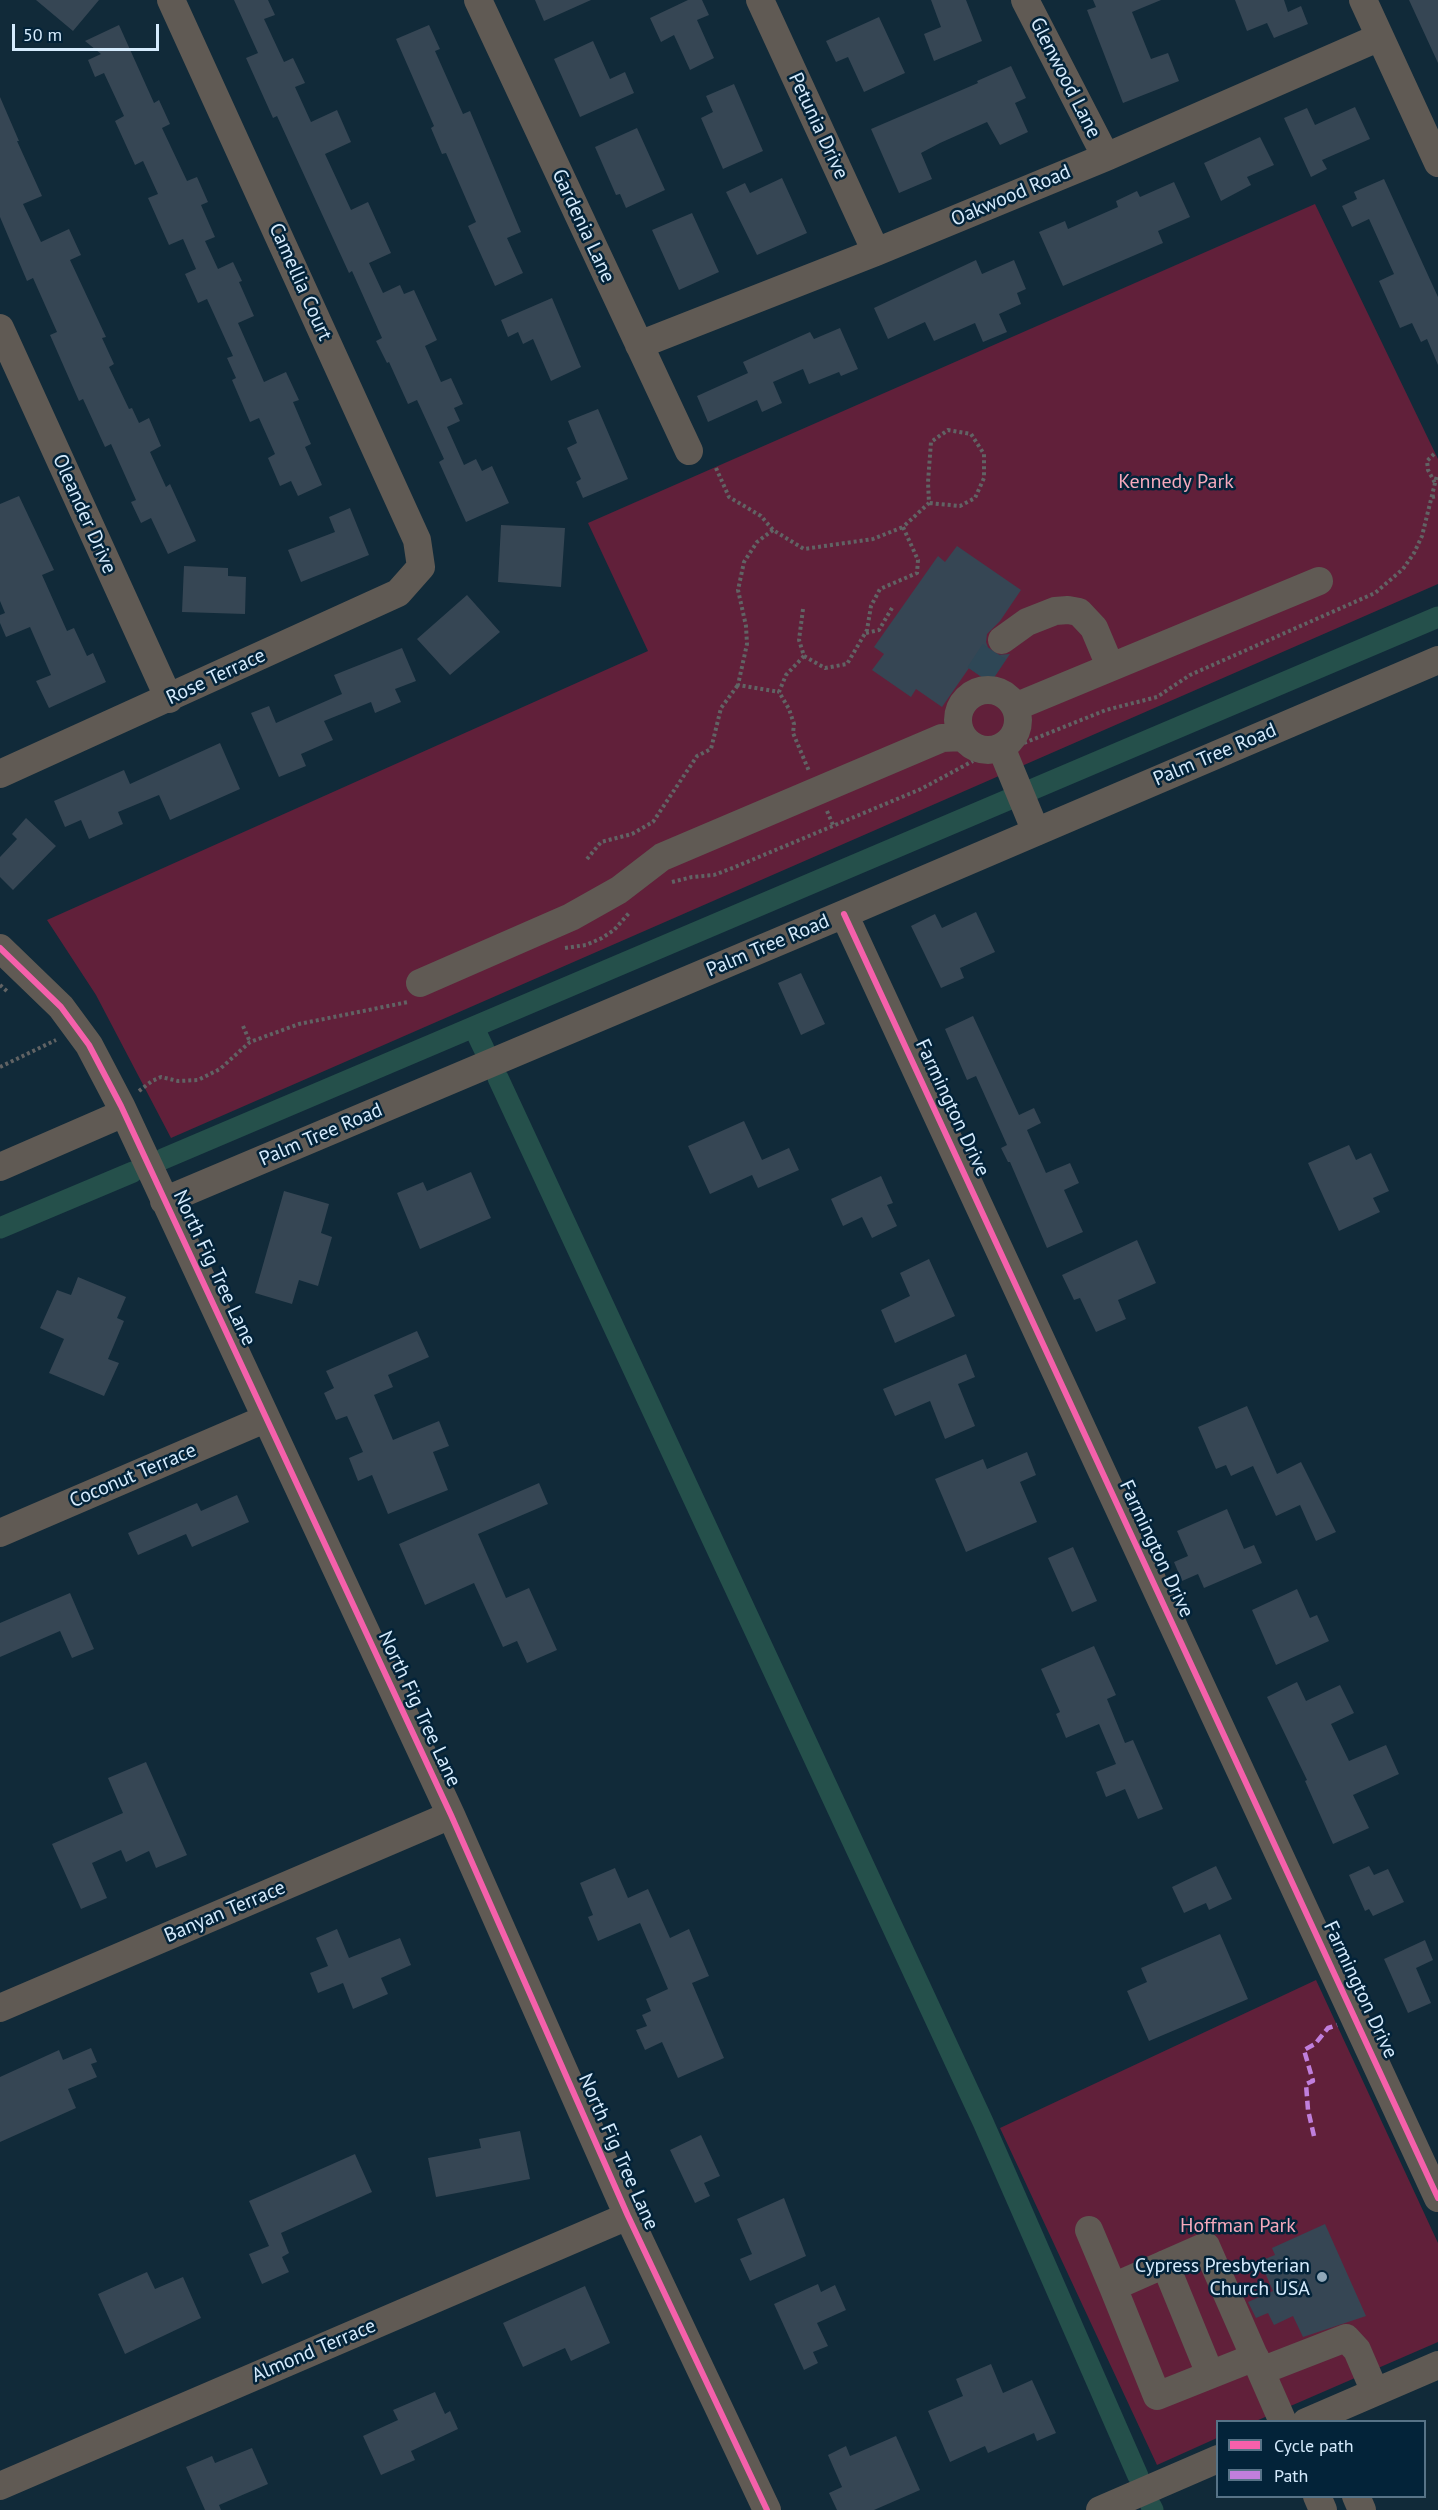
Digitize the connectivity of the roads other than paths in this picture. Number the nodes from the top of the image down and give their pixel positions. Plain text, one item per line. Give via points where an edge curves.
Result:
1 (171, 0) edge
2 (478, 0) edge
3 (760, 0) edge
4 (1025, 0) edge
5 (1363, 0) edge
6 (1380, 37) junction
7 (1106, 157) junction
8 (1438, 163) edge
9 (876, 252) junction
10 (0, 328) edge
11 (639, 345) junction
12 (689, 451) dead end
13 (421, 567) joint
14 (1319, 581) dead end
15 (1002, 640) tunnel mouth
16 (1438, 660) edge
17 (1110, 666) junction
18 (169, 699) junction
19 (1015, 707) junction
20 (963, 737) junction
21 (1010, 749) junction
22 (0, 774) edge
23 (1033, 825) junction
24 (844, 914) junction
25 (3, 955) edge
26 (420, 983) dead end
27 (124, 1113) junction
28 (0, 1167) edge
29 (164, 1201) junction
30 (265, 1419) junction
31 (0, 1533) edge
32 (451, 1815) junction
33 (0, 2008) edge
34 (1438, 2198) edge
35 (628, 2216) junction
36 (1089, 2230) dead end
37 (1165, 2264) junction
38 (1113, 2287) junction
39 (1258, 2364) junction
40 (1438, 2365) edge
41 (1210, 2374) junction
42 (1375, 2392) junction
43 (1283, 2420) edge
44 (1315, 2420) edge
45 (1216, 2461) edge
46 (0, 2486) edge
47 (767, 2510) edge
48 (1100, 2510) edge

1 - 13 street, Camellia Court via 417,540
2 - 11 street, Gardenia Lane
3 - 9 street, Petunia Drive
4 - 7 street, Glenwood Lane
5 - 6 street
6 - 7 street, Oakwood Road
6 - 8 street
7 - 9 street, Oakwood Road
9 - 11 street, Oakwood Road
10 - 18 street, Oleander Drive
11 - 12 street, Gardenia Lane
13 - 18 street, Rose Terrace via 398,593
14 - 17 street
15 - 17 street via 1027,622 1055,611 1079,612 1094,628
16 - 23 street, Palm Tree Road
17 - 19 street
18 - 22 street, Rose Terrace
19 - 20 street via 1010,699 976,685 961,709 959,728
19 - 21 street via 1018,725
20 - 21 street via 977,748
20 - 26 street via 942,738 662,857 619,890 571,917
21 - 23 street
23 - 24 street, Palm Tree Road
24 - 29 street, Palm Tree Road
24 - 34 street, Farmington Drive
25 - 27 street, North Fig Tree Lane via 61,1007 89,1045
27 - 28 street
27 - 29 street, North Fig Tree Lane
29 - 30 street, North Fig Tree Lane
30 - 31 street, Coconut Terrace
30 - 32 street, North Fig Tree Lane
32 - 33 street, Banyan Terrace
32 - 35 street, North Fig Tree Lane
35 - 46 street, Almond Terrace
35 - 47 street, North Fig Tree Lane
36 - 38 street
37 - 38 street
37 - 39 street via 1206,2246
37 - 41 street
38 - 41 street via 1157,2396
39 - 41 street
39 - 42 street via 1346,2338 1358,2350
39 - 43 street
40 - 42 street
42 - 44 street
45 - 48 street

